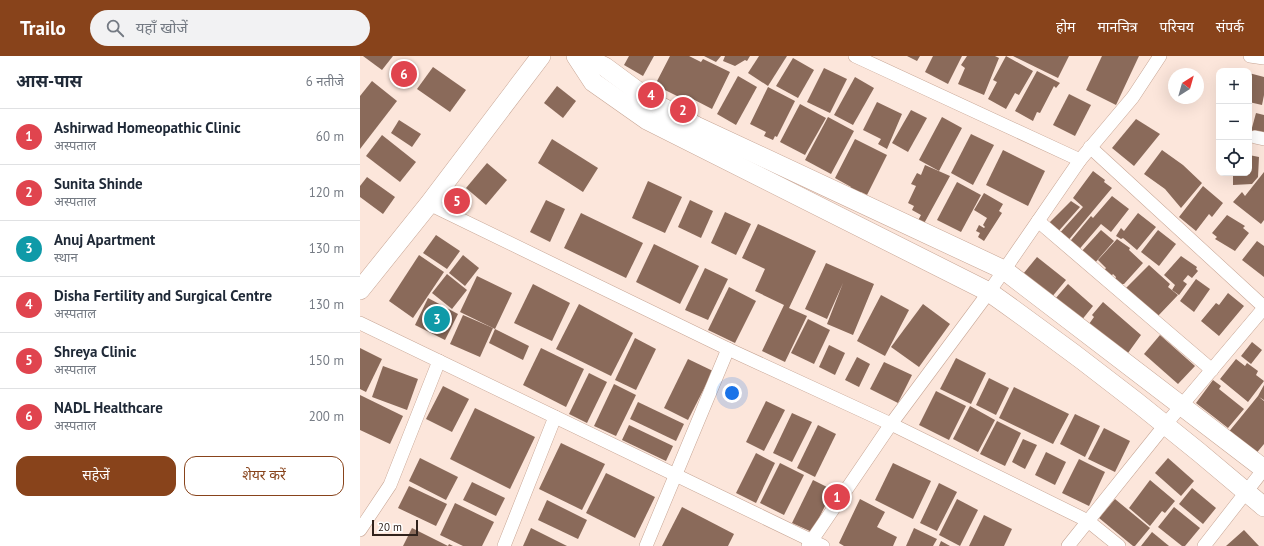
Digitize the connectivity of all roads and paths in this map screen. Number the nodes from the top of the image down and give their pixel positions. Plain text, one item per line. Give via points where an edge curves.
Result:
1 (541, 56) edge
2 (576, 56) edge
3 (583, 56) edge
4 (855, 56) edge
5 (1160, 56) edge
6 (1250, 56) edge
7 (1264, 58) edge
8 (608, 62) edge
9 (1090, 147) junction
10 (1080, 160) junction
11 (429, 204) junction
12 (1038, 221) junction
13 (1004, 270) junction
14 (360, 290) edge
15 (989, 292) junction
16 (1264, 307) edge
17 (360, 323) edge
18 (728, 349) junction
19 (438, 361) junction
20 (1212, 370) junction
21 (1182, 406) junction
22 (554, 417) junction
23 (891, 424) junction
24 (1165, 425) junction
25 (1264, 469) edge
26 (676, 475) junction
27 (1247, 493) junction
28 (1264, 507) edge
29 (1088, 521) junction
30 (360, 530) edge
31 (814, 544) edge
32 (504, 546) edge
33 (646, 546) edge
34 (1068, 546) edge
35 (1119, 546) edge
36 (1204, 546) edge

1 - 11 street
2 - 15 street via 593,82 648,120
3 - 8 street
4 - 10 street
5 - 9 street via 1134,97
6 - 7 street
8 - 13 street via 651,101 696,126
9 - 10 street
9 - 16 street
10 - 12 street
11 - 14 street
11 - 18 street
12 - 13 street
12 - 20 street
13 - 15 street
13 - 21 street
15 - 23 street
15 - 24 street
16 - 20 street
17 - 19 street
18 - 23 street
18 - 26 street
19 - 22 street
19 - 30 street via 390,484
20 - 21 street
21 - 24 street
21 - 25 street
22 - 26 street
22 - 32 street
23 - 29 street
23 - 31 street
24 - 27 street
24 - 29 street
25 - 27 street
26 - 31 street
26 - 33 street
27 - 28 street
27 - 36 street
29 - 34 street
29 - 35 street

